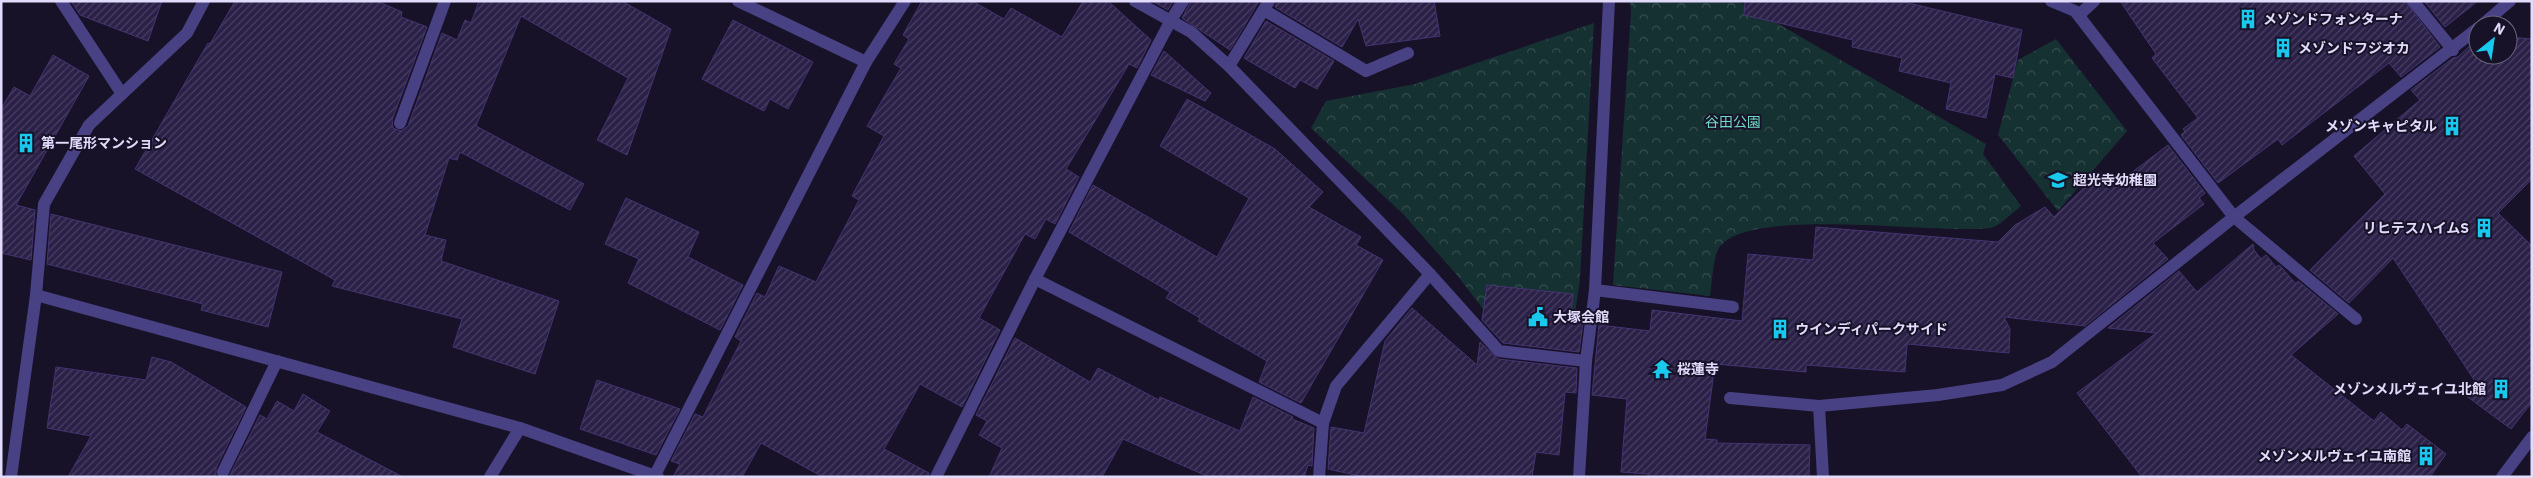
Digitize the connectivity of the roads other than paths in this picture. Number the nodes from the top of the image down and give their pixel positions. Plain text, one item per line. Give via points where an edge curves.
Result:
1 (61, 1) edge
2 (204, 1) edge
3 (445, 1) edge
4 (738, 1) edge
5 (906, 1) edge
6 (1135, 1) edge
7 (1183, 1) edge
8 (1608, 1) edge
9 (2051, 1) edge
10 (2094, 1) edge
11 (2413, 1) edge
12 (2510, 1) edge
13 (1267, 6) edge
14 (2079, 15) junction
15 (2494, 15) edge
16 (1171, 20) junction
17 (2468, 37) edge
18 (2453, 50) junction
19 (1408, 52) dead end
20 (866, 62) junction
21 (1229, 66) junction
22 (122, 94) junction
23 (400, 123) dead end
24 (2234, 217) junction
25 (1430, 274) junction
26 (1035, 280) junction
27 (1594, 290) junction
28 (36, 296) junction
29 (1733, 307) dead end
30 (2356, 319) dead end
31 (277, 361) junction
32 (1586, 361) junction
33 (1730, 398) dead end
34 (1819, 406) junction
35 (1323, 423) junction
36 (520, 428) junction
37 (2532, 437) edge
38 (223, 472) dead end
39 (656, 476) edge
40 (11, 477) edge
41 (490, 477) edge
42 (936, 477) edge
43 (1319, 477) edge
44 (1579, 477) edge
45 (1823, 477) edge
46 (2502, 477) edge

1 - 22 street
2 - 22 street via 187,33
3 - 23 street
4 - 20 street
5 - 20 street
6 - 16 street
7 - 16 street
8 - 27 street
9 - 14 street
10 - 14 street
11 - 18 street
12 - 15 street
13 - 19 street via 1366,71
13 - 21 street
14 - 24 street
16 - 21 street via 1191,32
16 - 26 street
17 - 18 street
18 - 24 street
20 - 39 street
21 - 25 street
22 - 28 street via 89,125 44,204
24 - 30 street
24 - 34 street via 2052,362 2002,385 1938,395
25 - 32 street via 1499,351
25 - 35 street via 1336,386
26 - 35 street
26 - 42 street
27 - 29 street
27 - 32 street
28 - 31 street
28 - 40 street
31 - 36 street
31 - 38 street
32 - 44 street
33 - 34 street
34 - 45 street
35 - 43 street
36 - 39 street
36 - 41 street
37 - 46 street

